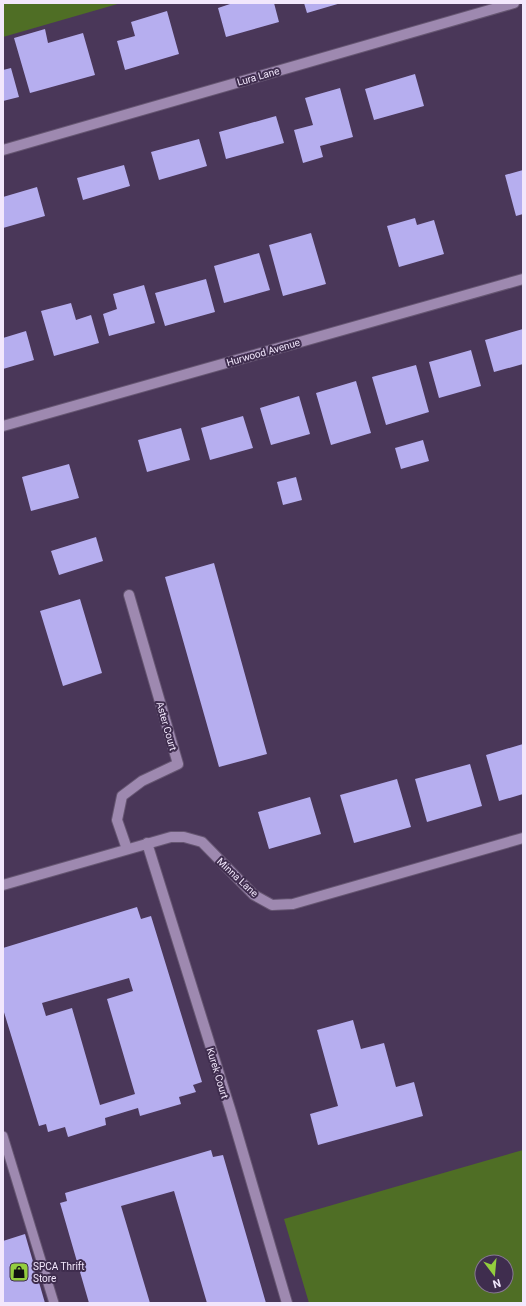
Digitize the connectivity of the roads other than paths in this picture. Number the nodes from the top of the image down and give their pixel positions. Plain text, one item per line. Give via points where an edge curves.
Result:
1 (514, 3) edge
2 (3, 150) edge
3 (523, 279) edge
4 (3, 426) edge
5 (129, 595) dead end
6 (523, 838) edge
7 (147, 843) junction
8 (127, 849) junction
9 (3, 885) edge
10 (3, 1136) edge
11 (54, 1303) edge
12 (287, 1303) edge

1 - 2 street, Lura Lane
3 - 4 street, Hurwood Avenue
5 - 8 street, Aster Court via 178,764 142,780 122,796 117,820
6 - 7 street, Minna Lane via 293,904 272,905 254,895 202,842 184,837 171,837
7 - 8 street, Minna Lane
7 - 12 street, Kurek Court via 231,1112
8 - 9 street, Minna Lane
10 - 11 lane

